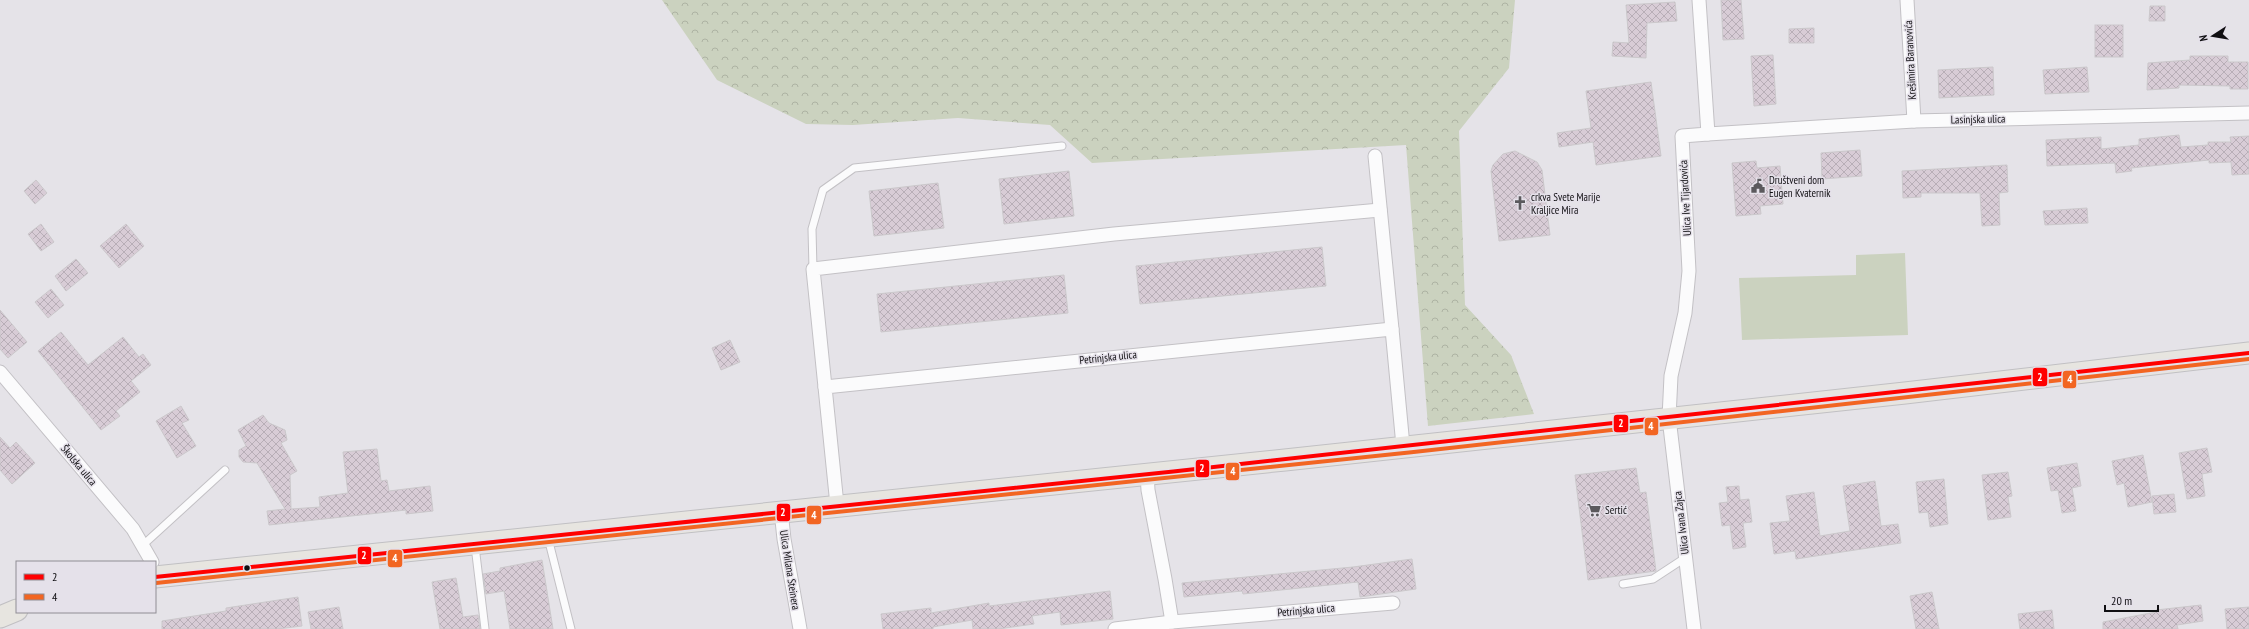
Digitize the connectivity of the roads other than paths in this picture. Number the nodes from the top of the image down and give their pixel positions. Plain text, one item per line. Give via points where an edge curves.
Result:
1 (1700, 0) edge
2 (1907, 0) edge
3 (2249, 113) edge
4 (1914, 120) junction
5 (1708, 134) junction
6 (1062, 146) dead end
7 (1375, 156) dead end
8 (1380, 210) junction
9 (813, 269) junction
10 (1392, 329) junction
11 (2249, 353) edge
12 (0, 372) edge
13 (825, 387) junction
14 (1669, 418) junction
15 (1403, 446) junction
16 (225, 470) dead end
17 (1146, 473) junction
18 (836, 505) junction
19 (781, 511) junction
20 (548, 535) junction
21 (474, 542) junction
22 (144, 545) junction
23 (1685, 558) junction
24 (150, 561) edge
25 (156, 572) edge
26 (1623, 584) dead end
27 (1393, 603) dead end
28 (16, 610) edge
29 (0, 617) edge
30 (1172, 622) junction
31 (485, 629) edge
32 (571, 629) edge
33 (800, 629) edge
34 (1114, 629) edge
35 (1694, 629) edge

1 - 5 street
2 - 4 street, Krešimira Baranovića
3 - 4 street, Lasinjska ulica
4 - 5 street, Lasinjska ulica
5 - 14 street, Ulica Ive Tijardovića via 1682,136 1689,271 1685,313 1672,376
6 - 9 lane via 854,168 824,190 812,229
7 - 8 street
8 - 9 street via 1114,234
8 - 10 street
9 - 13 street
10 - 13 street, Petrinjska ulica
10 - 15 street
11 - 14 main road
12 - 22 street, Školska ulica via 134,528
13 - 18 street
14 - 15 main road
14 - 23 street, Ulica Ivana Zajca
15 - 17 main road
16 - 22 lane
17 - 18 main road
17 - 30 street
18 - 19 main road
19 - 20 main road
19 - 33 street, Ulica Milana Steinera
20 - 21 main road
20 - 32 lane
21 - 25 main road
21 - 31 lane
22 - 24 street, Školska ulica
23 - 26 lane via 1653,579
23 - 35 street, Ulica Ivana Zajca
27 - 30 street, Petrinjska ulica
28 - 29 main road
30 - 34 street, Petrinjska ulica

